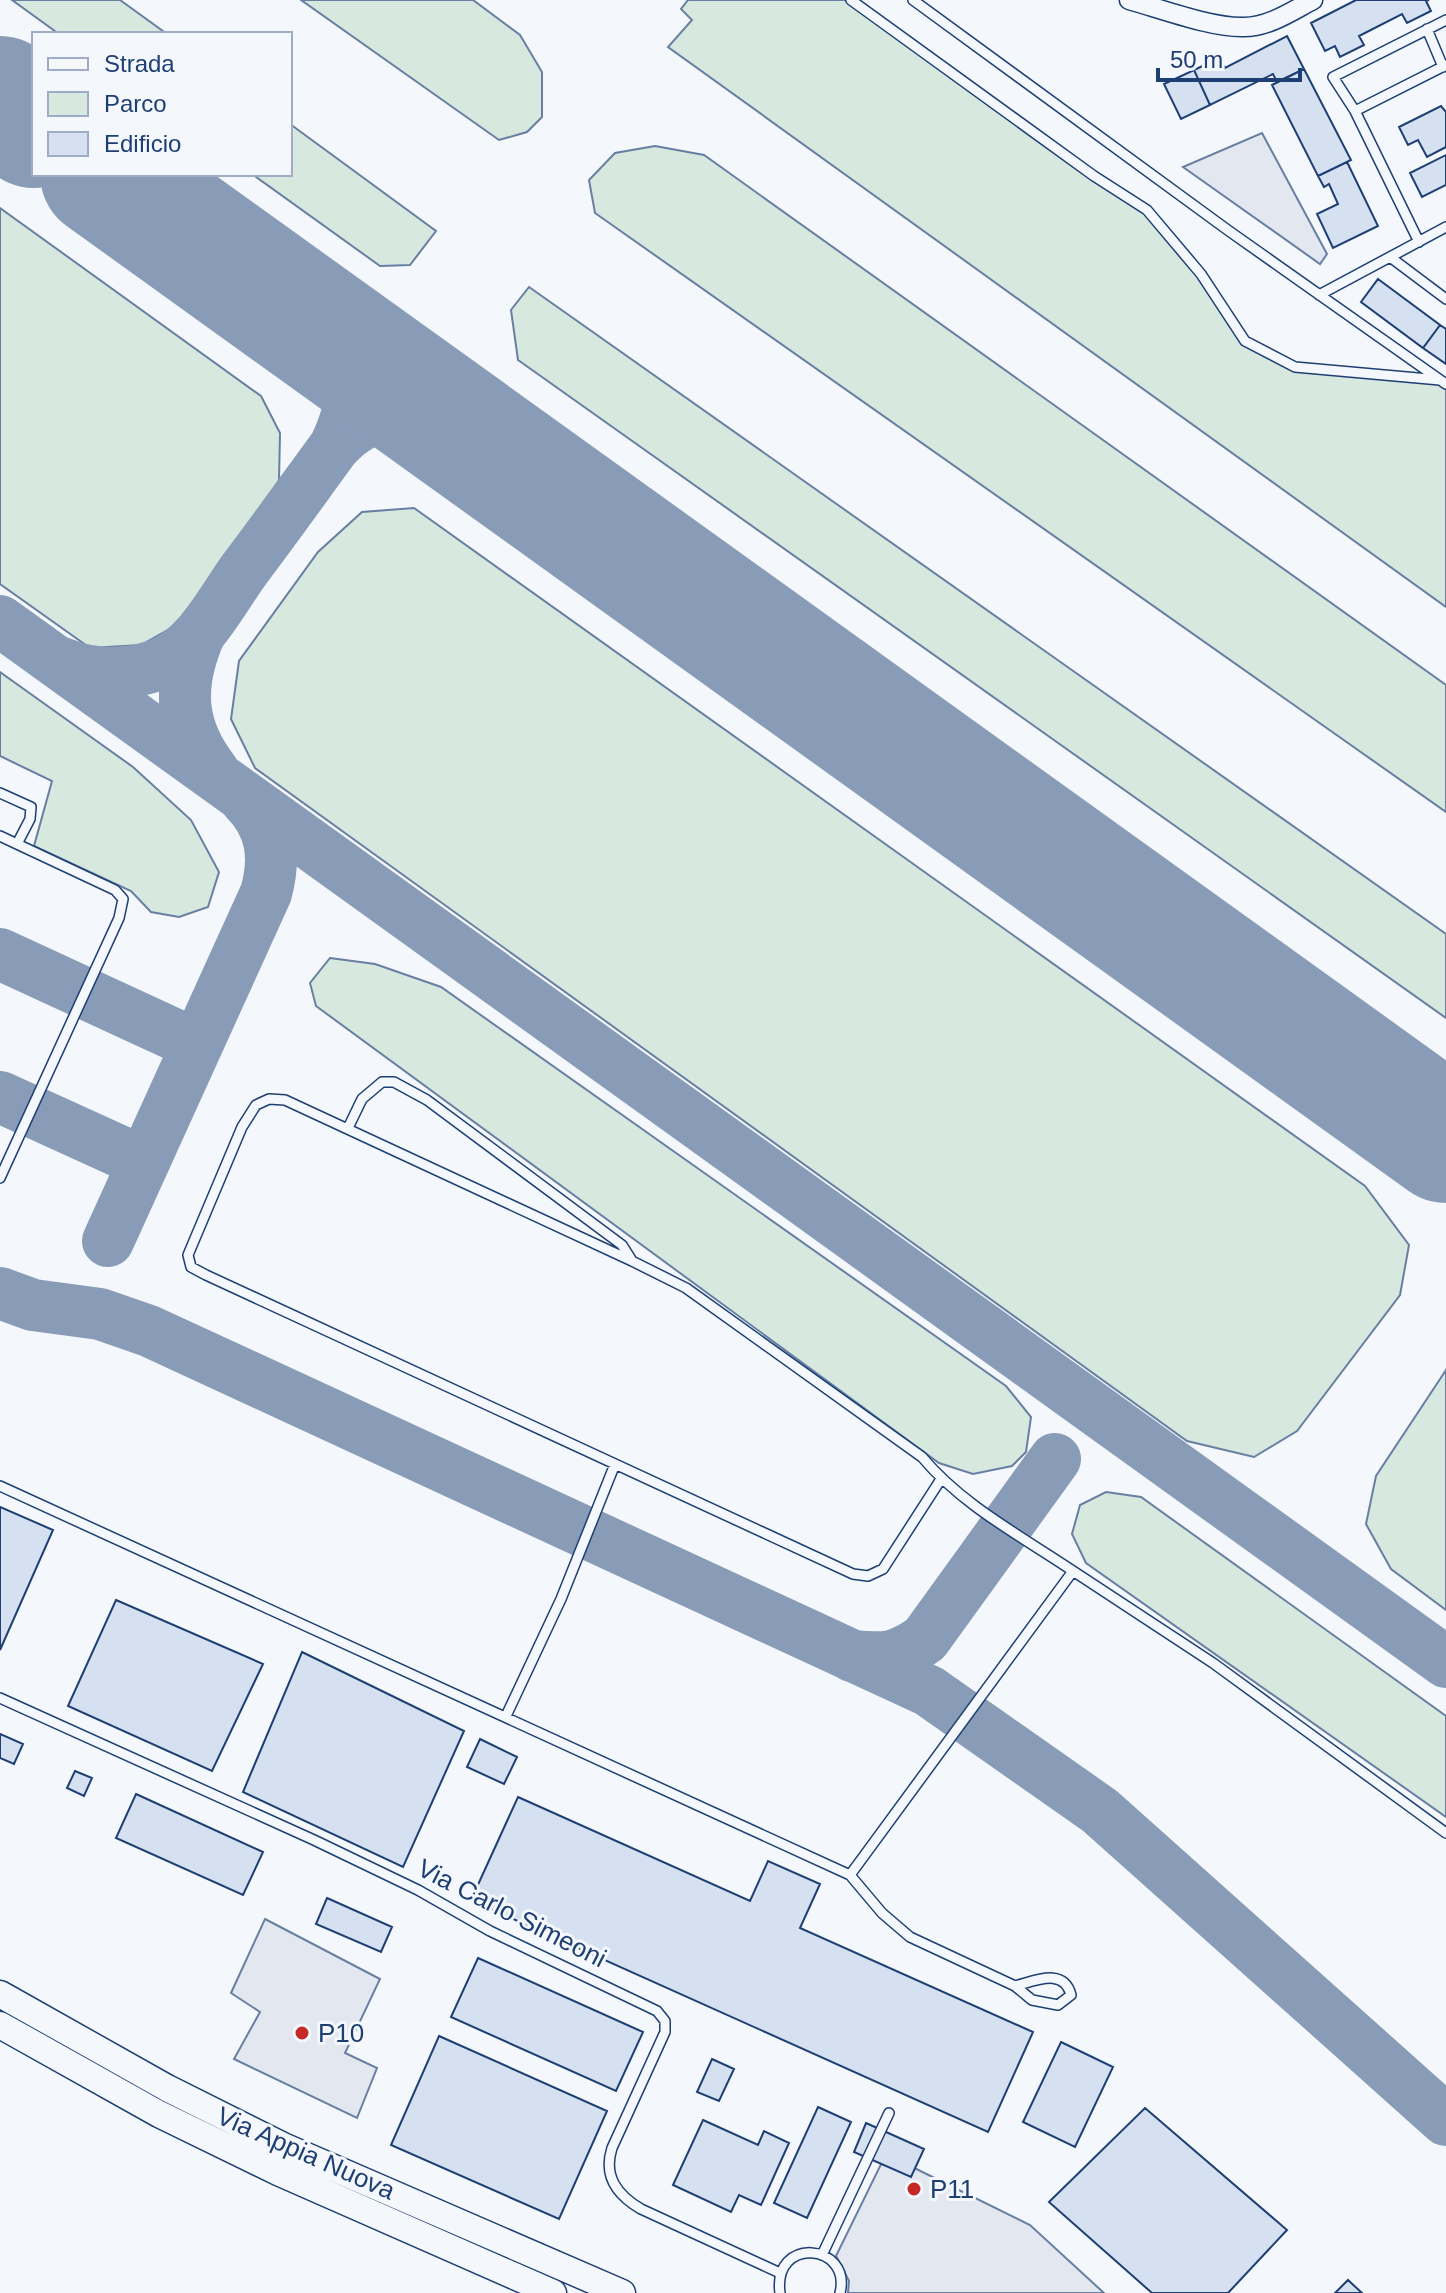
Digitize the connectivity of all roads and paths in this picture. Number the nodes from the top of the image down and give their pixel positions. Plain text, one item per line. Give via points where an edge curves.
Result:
1 (851, 0) edge
2 (913, 0) edge
3 (1129, 0) edge
4 (1312, 0) edge
5 (1446, 20) edge
6 (1427, 29) junction
7 (1445, 66) edge
8 (1355, 111) junction
9 (1446, 227) edge
10 (1419, 242) junction
11 (1390, 257) junction
12 (1319, 295) junction
13 (1446, 299) edge
14 (1443, 382) edge
15 (0, 793) edge
16 (0, 836) edge
17 (17, 844) junction
18 (348, 1128) junction
19 (0, 1178) edge
20 (632, 1261) junction
21 (615, 1464) junction
22 (941, 1479) junction
23 (0, 1486) edge
24 (1073, 1571) junction
25 (0, 1698) edge
26 (506, 1716) junction
27 (1446, 1833) edge
28 (850, 1875) junction
29 (1015, 1986) junction
30 (0, 1994) edge
31 (0, 2025) edge
32 (889, 2113) dead end
33 (822, 2255) junction
34 (780, 2273) junction
35 (553, 2293) edge
36 (622, 2293) edge
37 (780, 2293) edge
38 (840, 2293) edge

1 - 14 lane via 1147,210 1201,274 1245,341 1295,367
2 - 12 lane
3 - 4 street via 1245,27 1271,22
5 - 6 lane
6 - 7 lane
6 - 8 lane via 1333,77
7 - 8 lane
8 - 10 lane
9 - 10 lane
10 - 11 lane
11 - 12 lane
11 - 13 lane
12 - 14 lane
15 - 17 lane via 31,807
16 - 17 lane
17 - 19 lane via 115,890 123,899 119,918
18 - 20 lane
18 - 20 lane via 362,1099 382,1082 394,1082 427,1100 581,1213 622,1245
18 - 21 lane via 285,1100 256,1105 188,1255 191,1267
20 - 22 lane via 686,1288 922,1457
21 - 22 lane via 853,1574 868,1576 893,1557
21 - 26 lane via 561,1599
22 - 24 lane
23 - 26 lane
24 - 27 lane via 1213,1663
24 - 28 lane
25 - 34 lane, Via Carlo Simeoni via 354,1859 657,2011 665,2032 608,2159 612,2182 641,2209
26 - 28 lane
28 - 29 lane via 910,1937
29 - 29 lane via 1032,2000 1058,2005 1071,1995 1062,1978
30 - 36 main road, Via Appia Nuova via 283,2146
31 - 35 main road, Via Appia Nuova via 159,2114 278,2172
32 - 33 lane
33 - 34 lane via 793,2257
33 - 38 lane via 837,2267
34 - 37 lane

